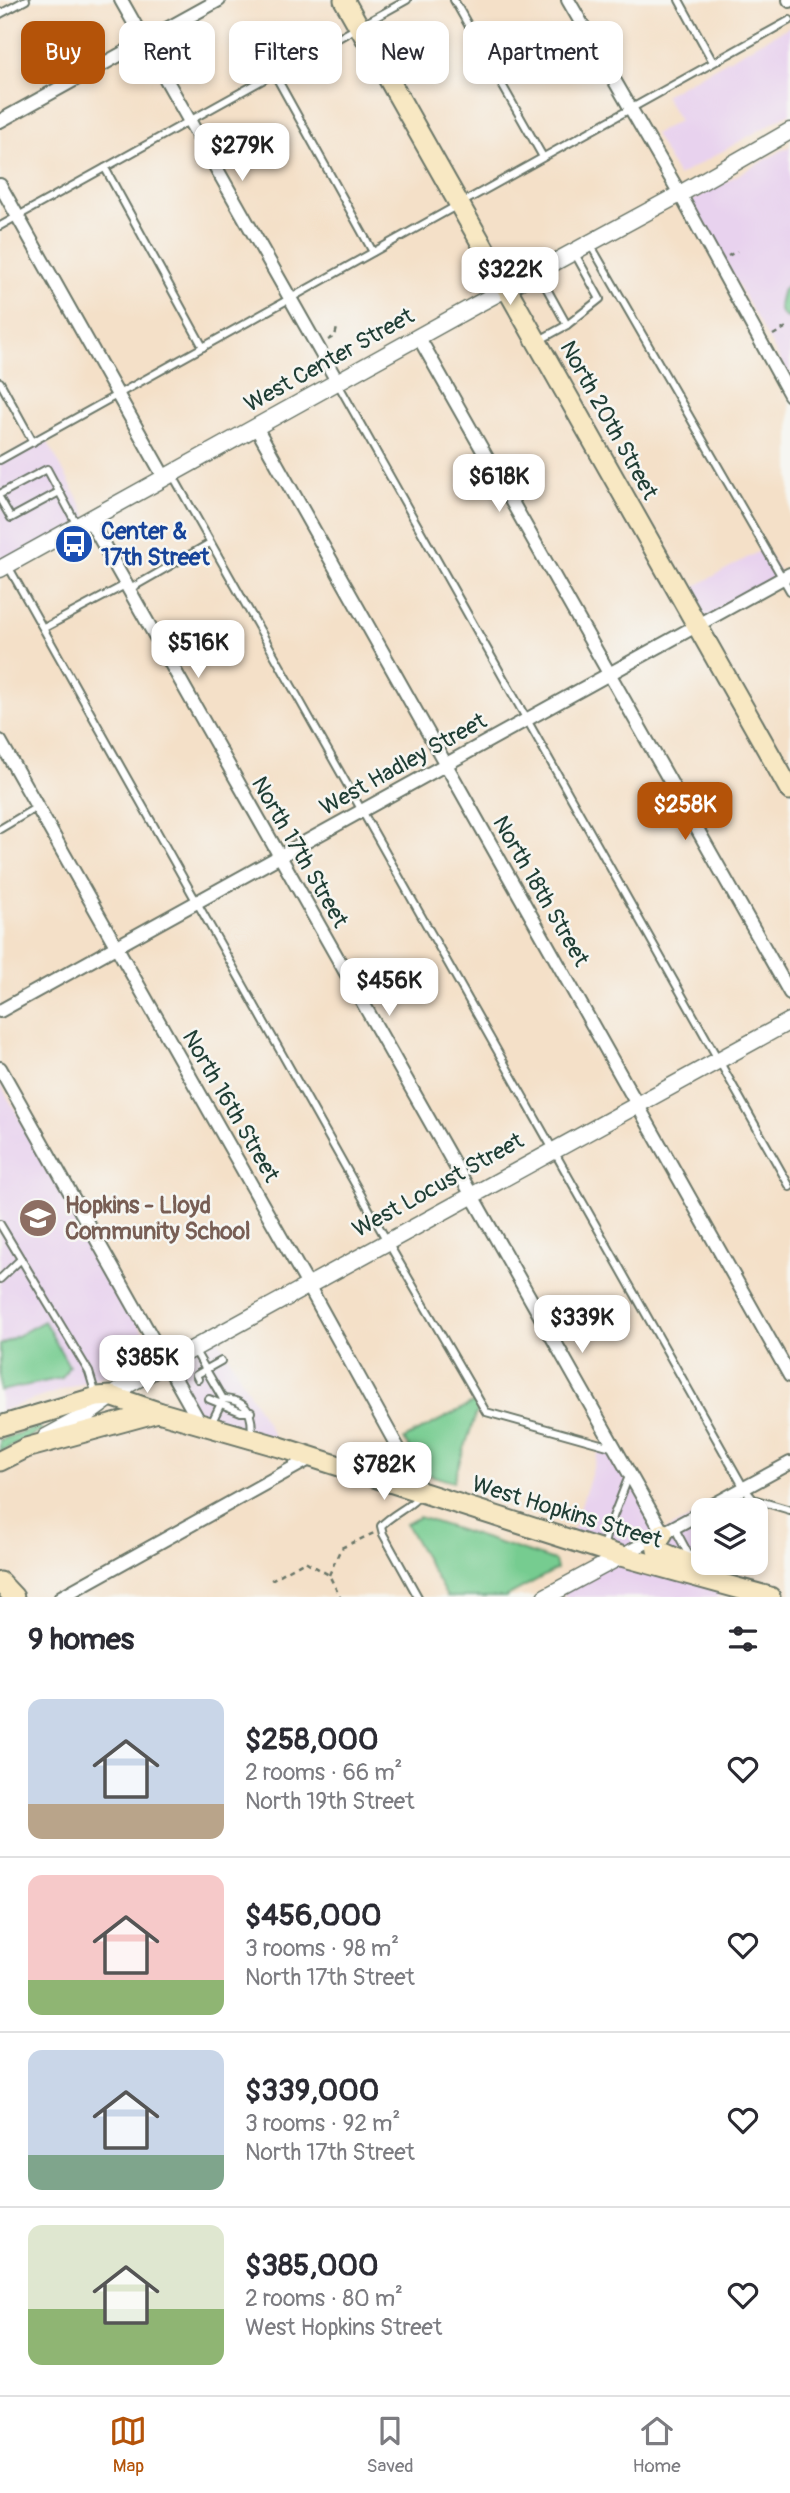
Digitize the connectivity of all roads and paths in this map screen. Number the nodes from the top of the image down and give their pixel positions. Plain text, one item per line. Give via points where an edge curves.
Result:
1 (26, 0) edge
2 (121, 0) edge
3 (219, 0) edge
4 (344, 0) edge
5 (407, 0) edge
6 (454, 0) edge
7 (568, 0) edge
8 (679, 0) edge
9 (11, 3) edge
10 (0, 14) edge
11 (790, 20) edge
12 (133, 21) edge
13 (182, 21) edge
14 (370, 21) edge
15 (356, 22) edge
16 (119, 56) edge
17 (713, 62) junction
18 (168, 84) edge
19 (258, 84) edge
20 (280, 84) edge
21 (391, 84) edge
22 (630, 109) junction
23 (0, 121) edge
24 (188, 121) junction
25 (790, 131) edge
26 (543, 157) junction
27 (105, 168) junction
28 (0, 185) edge
29 (680, 194) junction
30 (459, 205) junction
31 (17, 217) junction
32 (0, 226) edge
33 (590, 243) junction
34 (574, 251) junction
35 (737, 251) dead end
36 (373, 252) junction
37 (729, 256) dead end
38 (537, 271) junction
39 (506, 288) junction
40 (290, 299) junction
41 (567, 325) junction
42 (790, 325) edge
43 (337, 328) dead end
44 (773, 335) dead end
45 (418, 336) junction
46 (328, 340) dead end
47 (537, 342) junction
48 (203, 347) junction
49 (0, 382) edge
50 (337, 382) junction
51 (117, 394) junction
52 (790, 395) edge
53 (256, 427) junction
54 (33, 442) junction
55 (0, 460) edge
56 (167, 475) junction
57 (59, 492) junction
58 (0, 497) edge
59 (83, 522) junction
60 (211, 542) junction
61 (4, 566) edge
62 (786, 576) edge
63 (127, 587) junction
64 (790, 591) edge
65 (697, 626) junction
66 (44, 628) junction
67 (610, 674) junction
68 (527, 719) junction
69 (0, 741) edge
70 (444, 765) junction
71 (790, 790) edge
72 (37, 807) junction
73 (361, 811) junction
74 (0, 829) edge
75 (278, 857) junction
76 (198, 901) junction
77 (116, 946) junction
78 (790, 993) edge
79 (0, 1011) edge
80 (790, 1021) edge
81 (718, 1060) junction
82 (0, 1068) edge
83 (638, 1104) junction
84 (554, 1150) junction
85 (790, 1187) edge
86 (471, 1194) junction
87 (0, 1224) edge
88 (387, 1241) junction
89 (21, 1259) junction
90 (0, 1279) edge
91 (309, 1285) junction
92 (194, 1348) junction
93 (220, 1361) dead end
94 (166, 1364) junction
95 (206, 1369) junction
96 (790, 1376) edge
97 (198, 1379) dead end
98 (104, 1396) junction
99 (209, 1399) dead end
100 (222, 1401) junction
101 (158, 1412) junction
102 (205, 1424) junction
103 (0, 1426) edge
104 (251, 1438) junction
105 (26, 1448) junction
106 (617, 1449) junction
107 (311, 1458) junction
108 (0, 1461) edge
109 (790, 1463) edge
110 (631, 1473) junction
111 (744, 1488) junction
112 (423, 1493) junction
113 (726, 1498) edge
114 (790, 1510) edge
115 (691, 1517) edge
116 (382, 1530) junction
117 (668, 1530) junction
118 (612, 1553) junction
119 (329, 1575) junction
120 (700, 1578) junction
121 (271, 1580) dead end
122 (0, 1582) edge
123 (14, 1597) edge
124 (61, 1597) edge
125 (340, 1597) edge
126 (418, 1597) edge
127 (545, 1597) edge
128 (770, 1597) edge

1 - 9 lane
2 - 12 street
3 - 13 street
4 - 15 main road, North 20th Street
5 - 14 lane
6 - 26 lane
7 - 22 street
8 - 17 lane
9 - 10 lane
11 - 17 lane
16 - 23 street
17 - 22 lane
18 - 24 street
19 - 24 lane
20 - 36 lane
21 - 30 main road, North 20th Street
22 - 26 lane
22 - 29 street
24 - 27 lane
24 - 40 street
25 - 29 street, West Center Street
26 - 30 lane
27 - 31 lane
27 - 48 lane
28 - 31 street
29 - 33 street, West Center Street
29 - 52 street
30 - 36 lane
30 - 39 main road, North 20th Street
31 - 32 lane
31 - 51 street
33 - 34 street, West Center Street
33 - 62 lane
34 - 38 street, West Center Street
34 - 41 lane via 600,299
35 - 37 path
36 - 40 lane
38 - 39 street, West Center Street
38 - 41 lane
39 - 45 street, West Center Street
39 - 47 main road, North 20th Street
40 - 48 lane
40 - 50 street
41 - 47 lane
42 - 44 path
43 - 46 path
45 - 50 street, West Center Street
45 - 67 street
47 - 65 main road, North 20th Street
48 - 51 lane
49 - 54 lane
50 - 53 street, West Center Street
50 - 68 lane
51 - 54 lane
51 - 56 street
53 - 56 street, West Center Street
53 - 70 street, North 18th Street
54 - 55 lane
56 - 59 street, West Center Street
56 - 60 lane
57 - 58 lane via 11,518
57 - 58 lane via 47,470
57 - 59 lane
59 - 61 street, West Center Street
59 - 63 street, North 17th Street
60 - 63 lane
60 - 73 lane
61 - 66 lane
62 - 64 lane
62 - 65 street, West Hadley Street
63 - 66 lane
63 - 75 street, North 17th Street
65 - 67 street, West Hadley Street
65 - 71 main road, North 20th Street
66 - 76 lane
67 - 68 street, West Hadley Street
67 - 78 street
68 - 70 street, West Hadley Street
68 - 81 lane
69 - 72 street, North 16th Street
70 - 73 street, West Hadley Street
70 - 83 street, North 18th Street
72 - 74 lane
72 - 77 street, North 16th Street
73 - 75 street, West Hadley Street
73 - 84 lane
75 - 76 street, West Hadley Street
75 - 86 street, North 17th Street
76 - 77 street, West Hadley Street
76 - 88 lane
77 - 79 street, West Hadley Street
77 - 91 street, North 16th Street
80 - 81 street, West Locust Street
81 - 83 street, West Locust Street
81 - 85 lane
82 - 94 street
83 - 84 street, West Locust Street
83 - 96 street, North 18th Street
84 - 86 street, West Locust Street
84 - 111 lane
86 - 88 street, West Locust Street
86 - 106 street, North 17th Street
87 - 89 lane
88 - 91 street, West Locust Street
88 - 106 lane via 486,1412
89 - 90 lane
89 - 98 lane
91 - 92 street, West Locust Street
91 - 112 street, North 16th Street
92 - 94 street, West Locust Street
92 - 95 lane
93 - 95 lane
94 - 98 street, West Locust Street
94 - 102 street
95 - 97 lane via 195,1375
95 - 100 lane
98 - 101 main road, West Hopkins Street
98 - 103 main road, West Locust Street
98 - 105 street, West Locust Street via 85,1416
99 - 100 lane
100 - 102 lane
100 - 104 lane via 241,1412 251,1412
101 - 102 main road, West Hopkins Street
101 - 105 main road
102 - 104 main road, West Hopkins Street
104 - 107 main road, West Hopkins Street
105 - 108 main road, West Locust Street
106 - 110 street, North 17th Street
107 - 112 main road, West Hopkins Street
107 - 124 street
109 - 111 street
110 - 117 street, North 17th Street
110 - 118 lane via 607,1531
111 - 113 street
111 - 114 lane via 753,1499
112 - 116 lane via 412,1506 386,1521
112 - 118 main road, West Hopkins Street
115 - 117 street
116 - 119 path via 341,1548
116 - 126 lane
117 - 118 street
117 - 120 main road via 656,1544 657,1550 685,1562
118 - 120 main road, West Hopkins Street
118 - 127 street
119 - 121 path via 305,1561
119 - 125 path
120 - 128 main road, West Hopkins Street
122 - 123 main road

